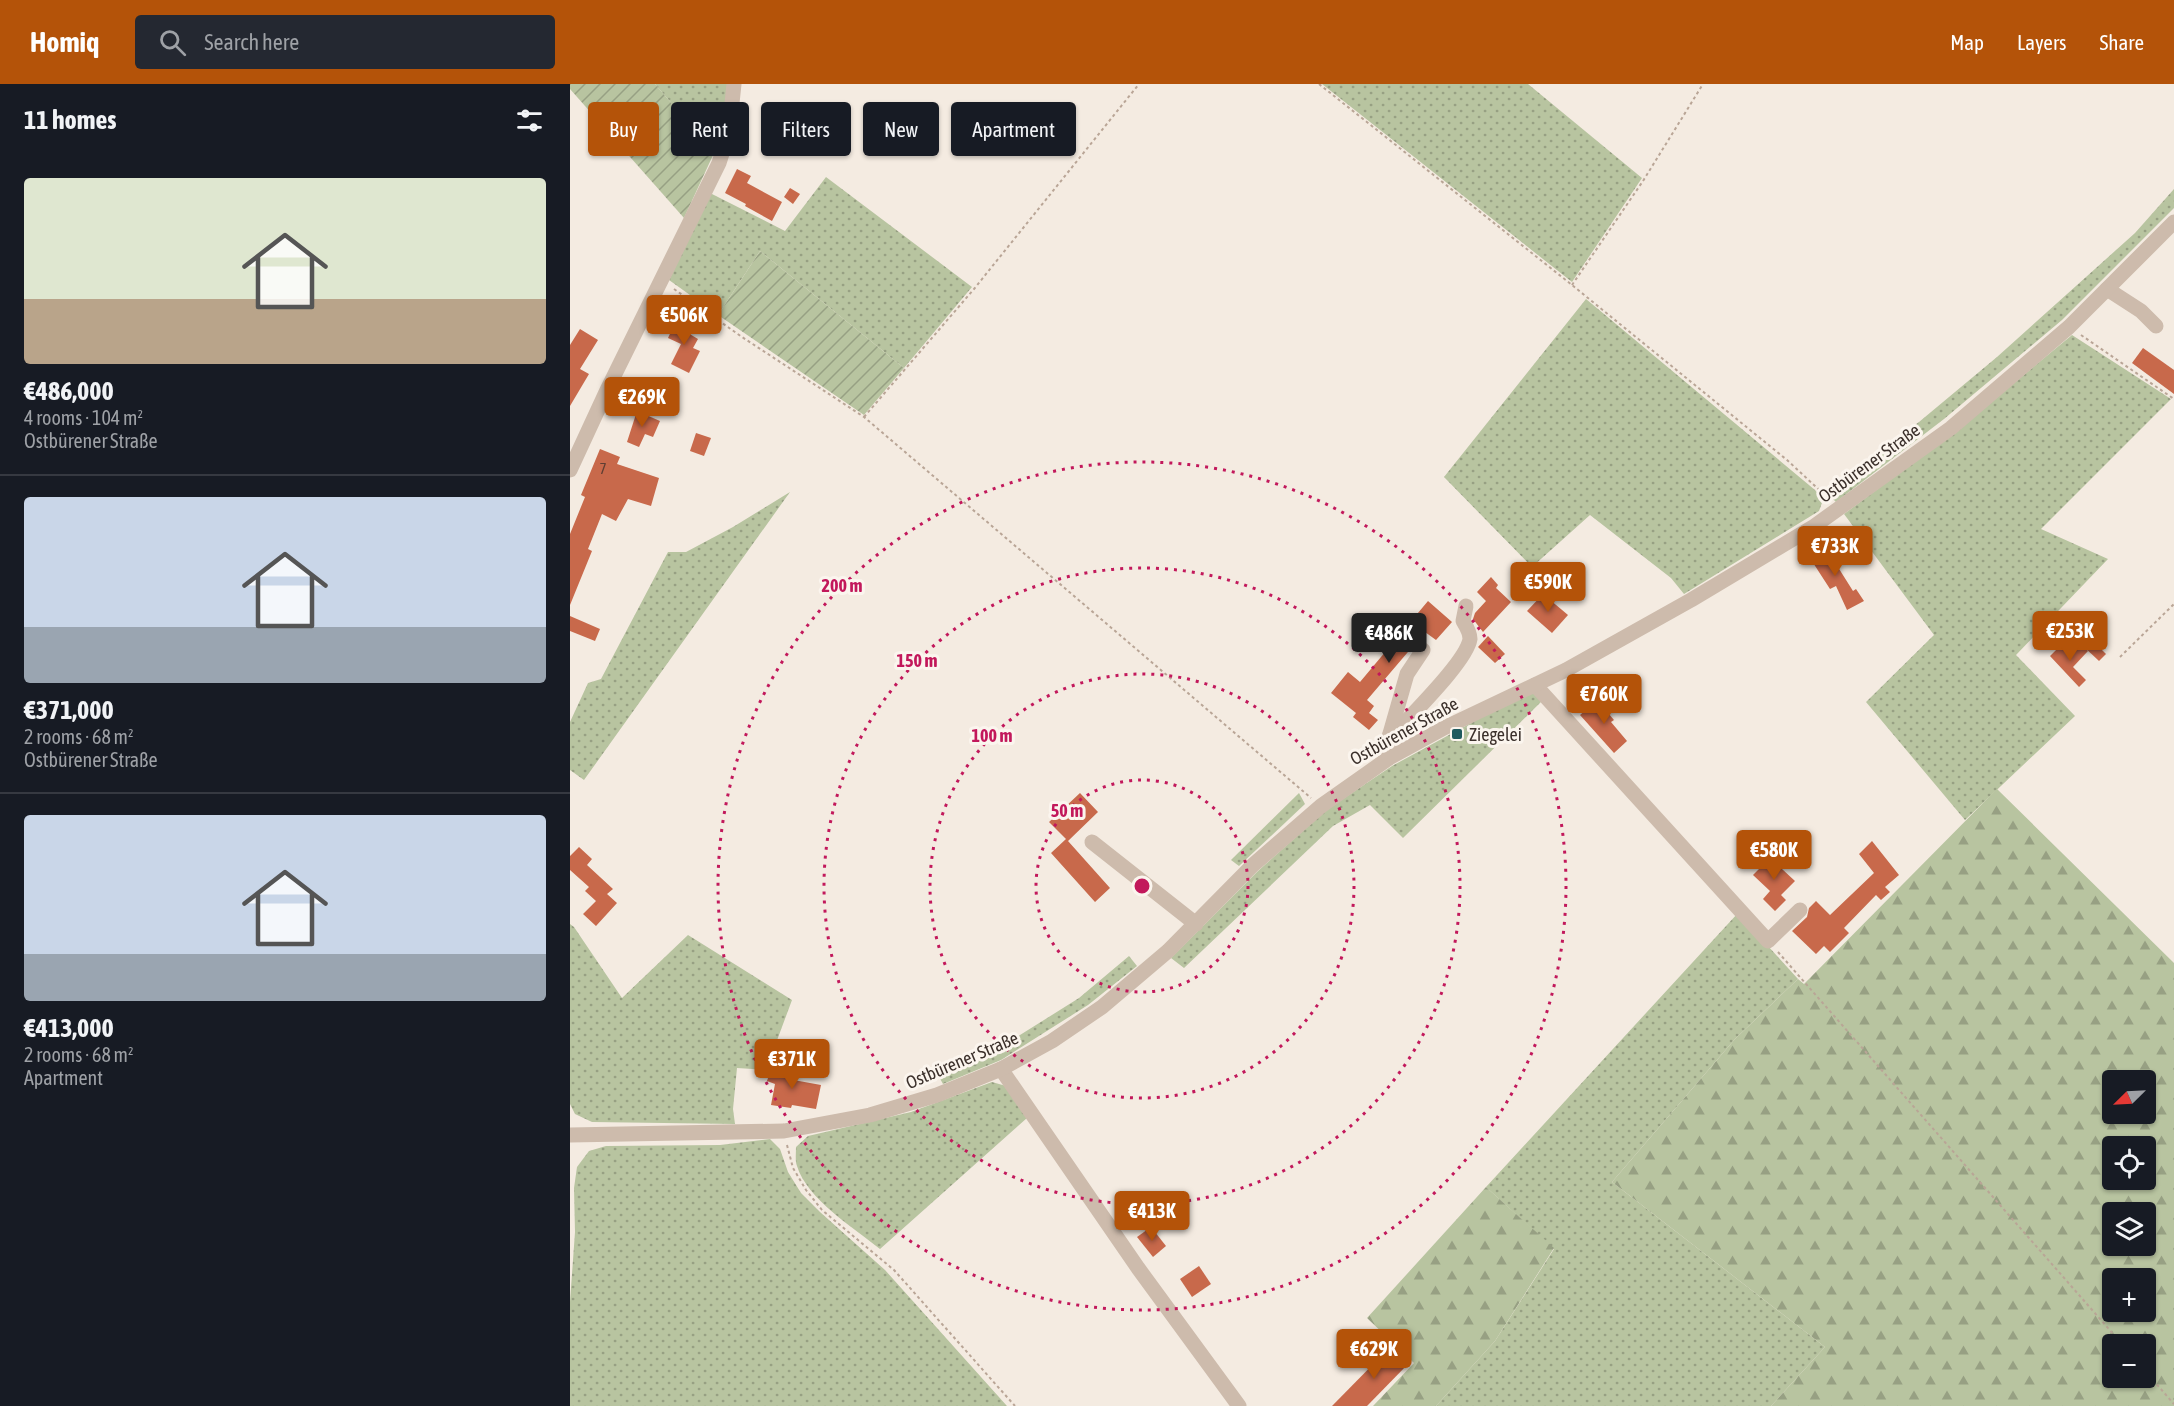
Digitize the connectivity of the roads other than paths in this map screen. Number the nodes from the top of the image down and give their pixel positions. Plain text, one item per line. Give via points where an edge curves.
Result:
1 (734, 84) edge
2 (2174, 222) edge
3 (2107, 289) junction
4 (2156, 326) dead end
5 (570, 470) edge
6 (1466, 606) dead end
7 (1423, 650) dead end
8 (1535, 685) junction
9 (1390, 734) junction
10 (1389, 758) junction
11 (1092, 842) dead end
12 (1800, 910) dead end
13 (1196, 924) junction
14 (1001, 1069) junction
15 (570, 1135) edge
16 (1239, 1406) edge

1 - 5 street via 729,132 719,164
2 - 3 street, Ostbürener Straße
3 - 4 street
3 - 8 street, Ostbürener Straße via 1951,428 1840,509 1691,600
6 - 9 street via 1463,621 1470,639 1466,650 1399,729
7 - 9 street via 1407,675
8 - 10 street, Ostbürener Straße
8 - 12 street via 1768,941
9 - 10 street
10 - 13 street, Ostbürener Straße via 1320,806 1252,865
11 - 13 street
13 - 14 street, Ostbürener Straße via 1102,1007
14 - 15 street, Ostbürener Straße via 937,1095 870,1115 784,1131
14 - 16 street via 1149,1284

